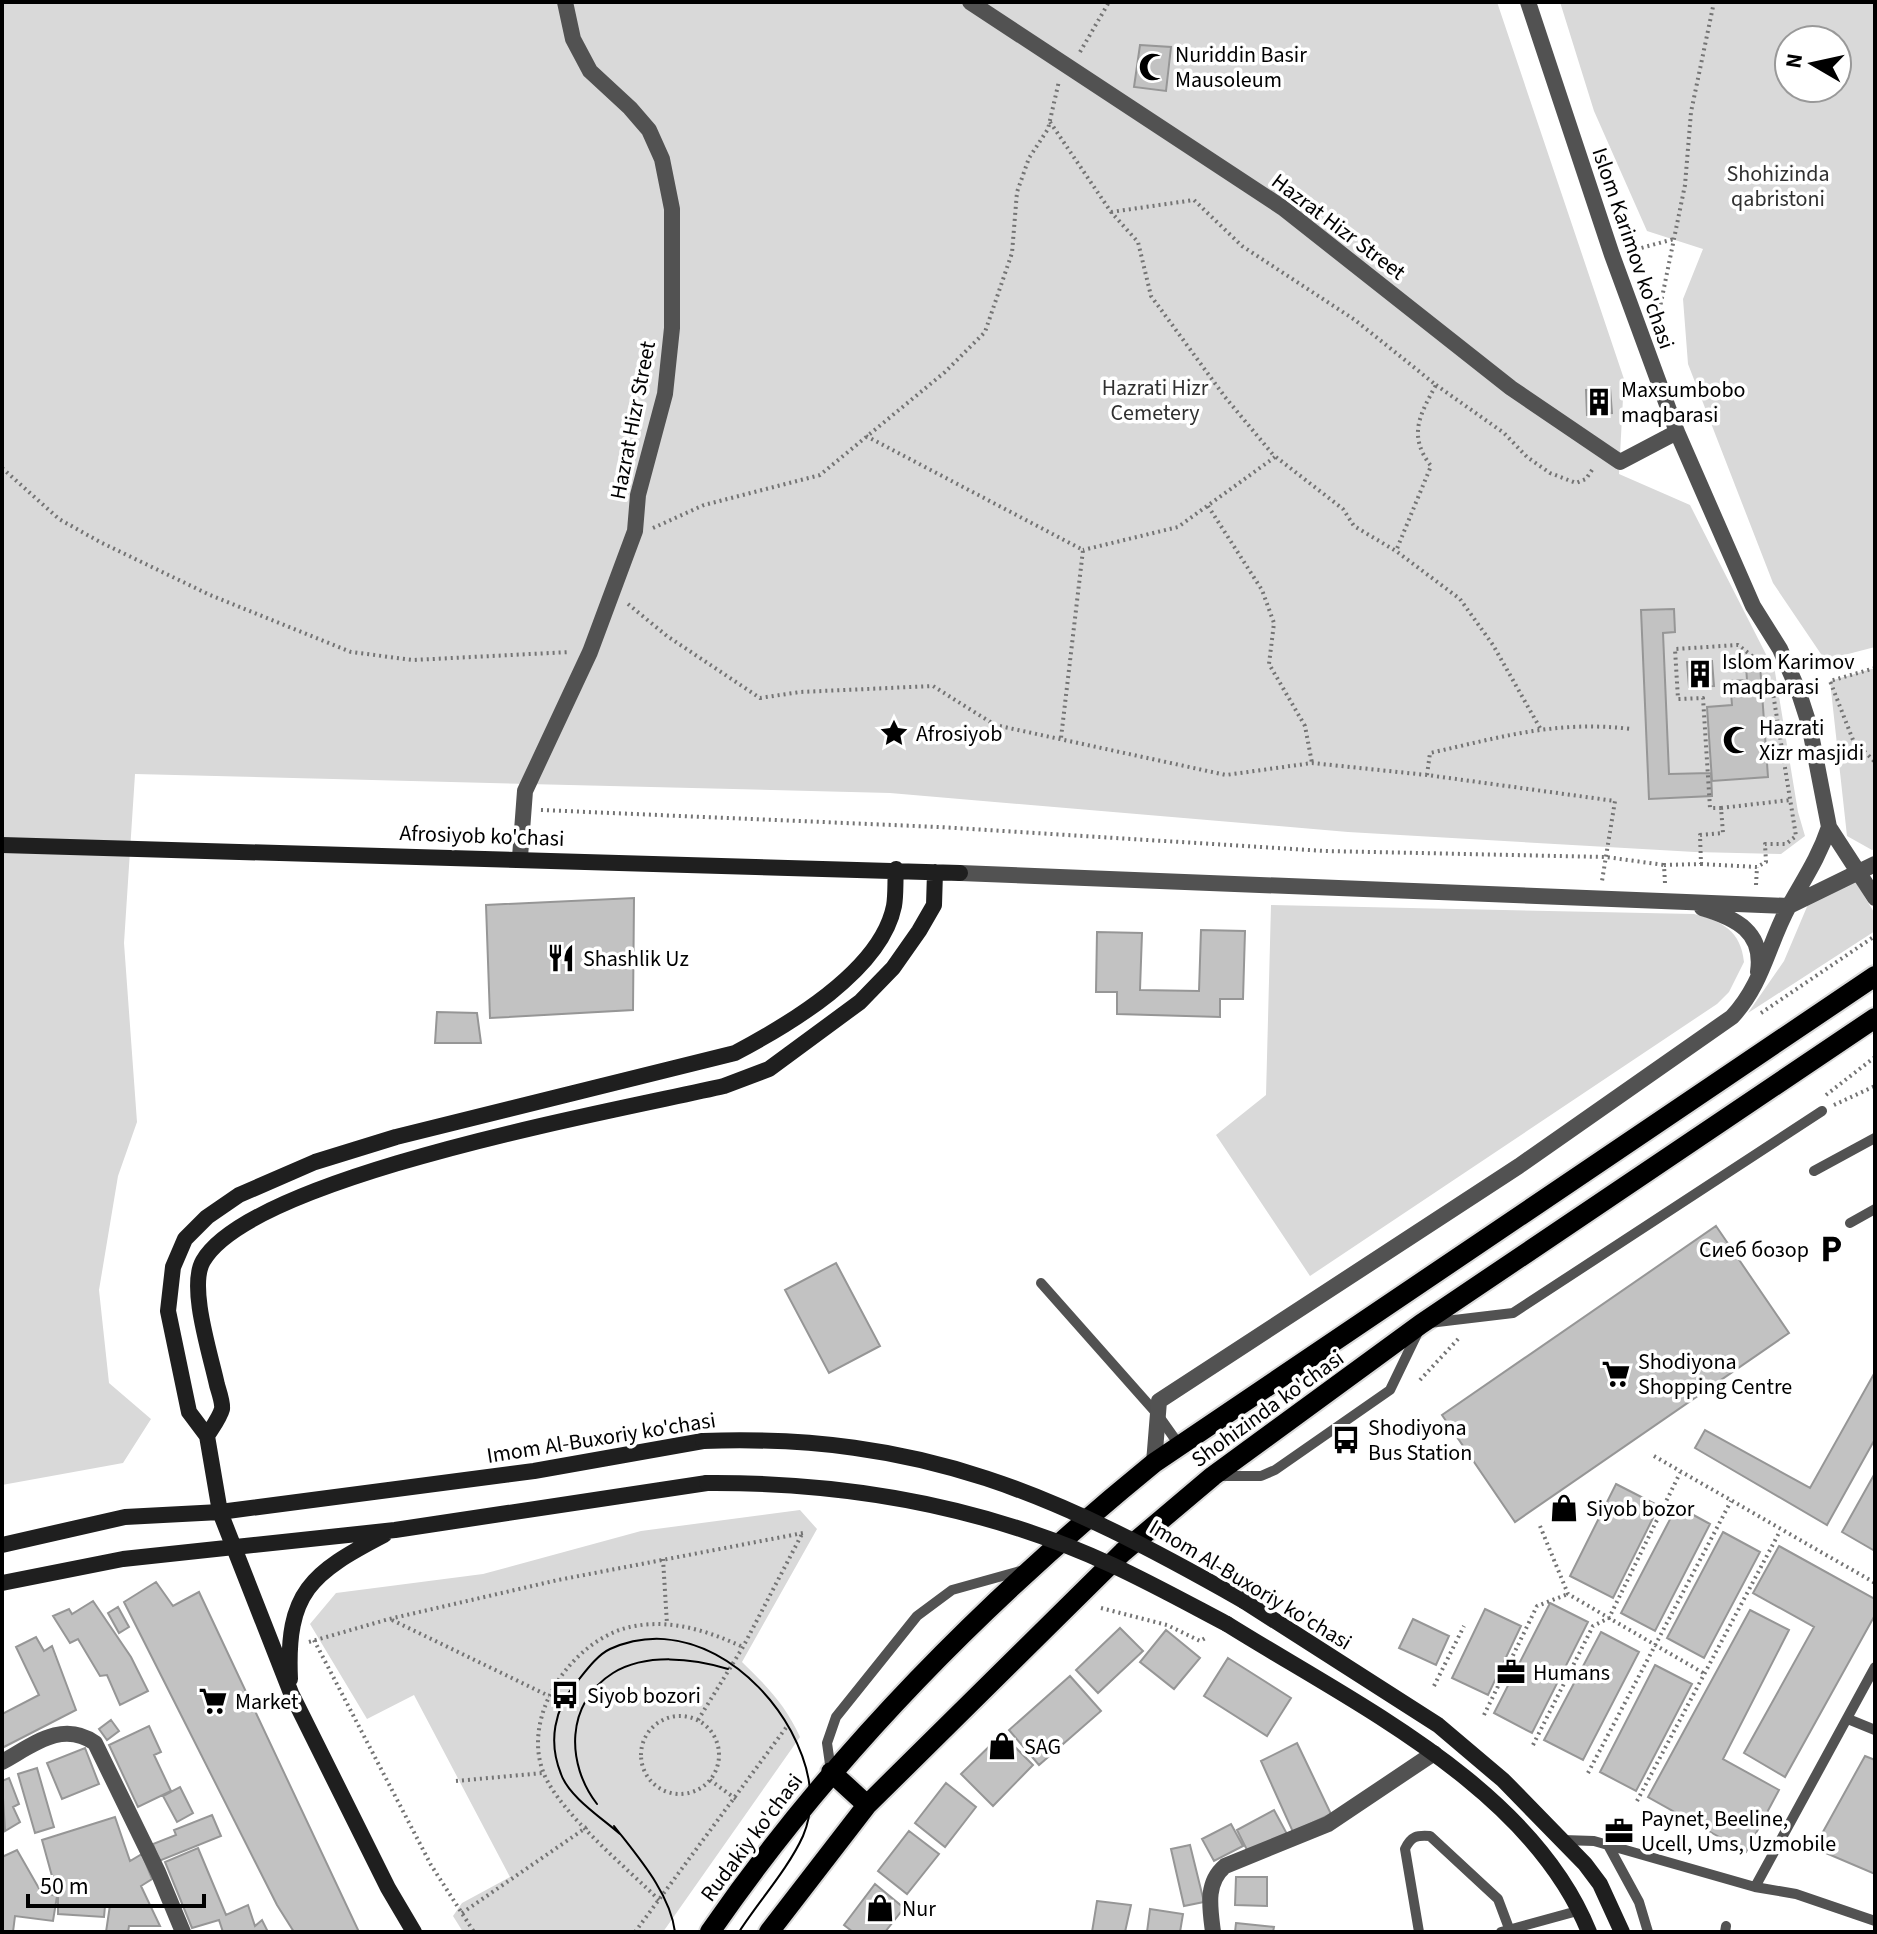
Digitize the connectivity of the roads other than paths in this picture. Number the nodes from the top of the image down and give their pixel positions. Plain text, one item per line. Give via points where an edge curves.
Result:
1 (565, 2) edge
2 (970, 2) edge
3 (1528, 2) edge
4 (1677, 432) junction
5 (1829, 827) junction
6 (2, 845) edge
7 (520, 857) junction
8 (1875, 864) edge
9 (896, 869) junction
10 (1855, 871) junction
11 (935, 872) junction
12 (960, 873) joint
13 (1875, 898) edge
14 (1671, 901) junction
15 (1789, 906) junction
16 (1875, 976) edge
17 (1756, 987) junction
18 (1875, 1018) edge
19 (1822, 1111) road end
20 (1875, 1138) edge
21 (1814, 1171) dead end
22 (1875, 1209) edge
23 (1850, 1223) dead end
24 (1041, 1283) dead end
25 (1421, 1324) junction
26 (1158, 1415) junction
27 (207, 1436) junction
28 (1180, 1446) junction
29 (1154, 1463) junction
30 (1213, 1476) junction
31 (220, 1512) junction
32 (395, 1530) junction
33 (2, 1545) edge
34 (235, 1548) junction
35 (1030, 1568) junction
36 (2, 1583) edge
37 (1875, 1667) edge
38 (1376, 1686) junction
39 (291, 1693) junction
40 (1360, 1707) junction
41 (1848, 1719) junction
42 (1875, 1730) edge
43 (1434, 1753) junction
44 (2, 1762) edge
45 (831, 1772) junction
46 (867, 1805) junction
47 (1562, 1839) junction
48 (1608, 1845) junction
49 (1755, 1887) junction
50 (1581, 1910) junction
51 (1875, 1921) edge
52 (1526, 1929) edge
53 (1506, 1931) edge
54 (183, 1932) edge
55 (414, 1932) edge
56 (710, 1932) edge
57 (769, 1932) edge
58 (1213, 1932) edge
59 (1419, 1932) edge
60 (1589, 1932) edge
61 (1622, 1932) edge
62 (1648, 1932) edge

1 - 7 street, Hazrat Hizr Street via 573,39 590,71 649,130 669,183 675,263 672,328 665,394 638,495 635,531 590,652 525,791
2 - 4 street, Hazrat Hizr Street via 1283,208 1511,388 1620,462
3 - 4 street, Islom Karimov ko'chasi
4 - 5 street, Islom Karimov ko'chasi via 1753,606 1798,690
5 - 10 street, Islom Karimov ko'chasi
5 - 15 street
6 - 7 main road, Afrosiyob ko'chasi
7 - 9 main road, Afrosiyob ko'chasi
8 - 10 street
9 - 11 main road, Afrosiyob ko'chasi
9 - 27 main road via 894,908 855,971 817,1005 735,1053 315,1162 239,1195 207,1217 185,1239 173,1267 168,1311 189,1412
10 - 13 street, Islom Karimov ko'chasi
10 - 15 street
11 - 12 main road, Afrosiyob ko'chasi
11 - 27 main road via 934,905 893,968 840,1018 769,1069 724,1086 389,1165 331,1183 226,1235 202,1262 197,1288 222,1408
12 - 14 street
14 - 15 street
14 - 17 street via 1722,914 1745,927 1758,947
15 - 17 street
16 - 28 main road, Shohizinda ko'chasi
17 - 26 street via 1732,1017 1519,1166 1159,1401
18 - 25 main road, Shohizinda ko'chasi
19 - 25 lane via 1513,1313
20 - 21 lane
22 - 23 lane
24 - 26 lane
25 - 30 main road, Shohizinda ko'chasi
25 - 30 lane via 1390,1390 1275,1470 1261,1476
26 - 28 lane
26 - 29 street
27 - 31 main road
28 - 29 main road, Shohizinda ko'chasi
29 - 35 main road, Shohizinda ko'chasi
30 - 46 main road, Shohizinda ko'chasi via 1123,1552
31 - 33 main road, Imom Al-Buxoriy ko'chasi via 125,1517
31 - 34 main road
31 - 38 main road, Imom Al-Buxoriy ko'chasi, bridge via 534,1471 703,1441 808,1440 994,1478 1134,1539 1244,1601
32 - 34 main road
32 - 39 main road via 317,1574 298,1607 289,1650
32 - 40 main road, bridge via 707,1483 791,1484 902,1498 992,1520 1113,1566 1227,1624
34 - 36 main road via 123,1559
34 - 39 main road
35 - 45 main road, Shohizinda ko'chasi
35 - 45 lane via 952,1590 917,1616 836,1717 827,1743
37 - 41 lane
38 - 40 main road
38 - 47 main road, Imom Al-Buxoriy ko'chasi via 1438,1725
39 - 55 main road
40 - 43 main road
41 - 42 lane
41 - 49 lane
43 - 50 main road via 1546,1858
43 - 58 street via 1328,1824 1225,1866 1210,1891
44 - 54 street via 58,1732 82,1734 95,1743
45 - 46 main road
45 - 56 main road, Rudakiy ko'chasi
46 - 57 main road, Shohizinda ko'chasi
47 - 48 lane
47 - 61 main road, Imom Al-Buxoriy ko'chasi via 1600,1884
48 - 49 lane
48 - 62 lane via 1639,1902
49 - 51 lane via 1796,1894
50 - 52 lane
50 - 60 main road
52 - 53 lane
53 - 59 lane via 1498,1899 1430,1836 1418,1835 1405,1849

